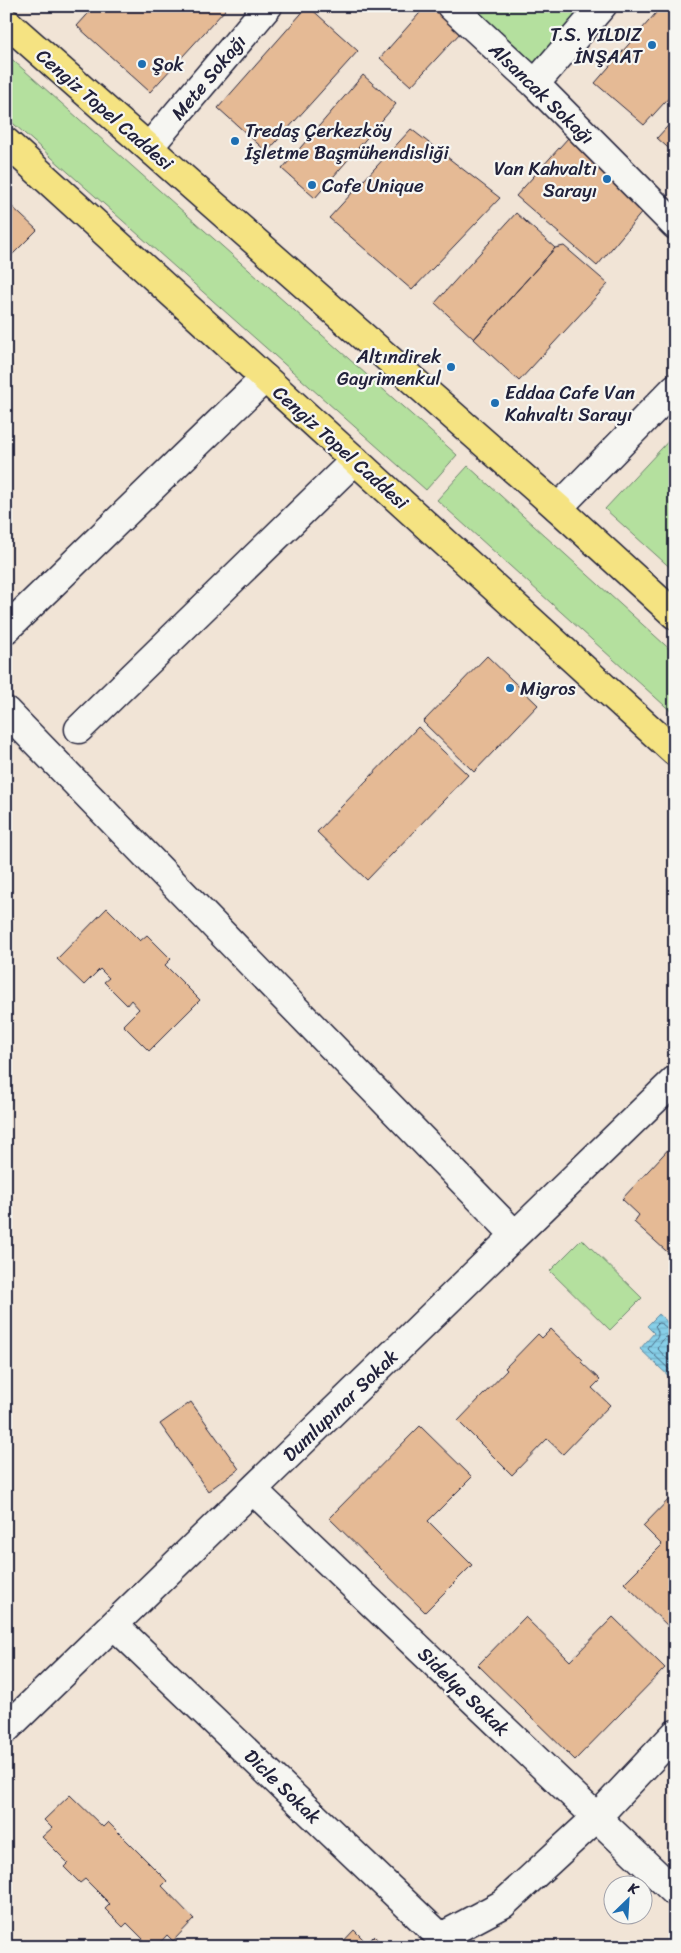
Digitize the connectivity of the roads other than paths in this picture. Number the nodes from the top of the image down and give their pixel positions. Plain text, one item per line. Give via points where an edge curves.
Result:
1 (268, 6) edge
2 (450, 6) edge
3 (602, 6) edge
4 (6, 22) edge
5 (535, 84) junction
6 (6, 142) edge
7 (148, 147) junction
8 (675, 225) edge
9 (265, 378) junction
10 (675, 388) edge
11 (355, 460) junction
12 (558, 508) junction
13 (675, 615) edge
14 (6, 629) edge
15 (6, 710) edge
16 (79, 729) dead end
17 (675, 752) edge
18 (675, 1080) edge
19 (516, 1235) junction
20 (253, 1490) junction
21 (114, 1625) junction
22 (6, 1729) edge
23 (675, 1734) edge
24 (597, 1818) junction
25 (675, 1892) edge
26 (446, 1942) edge

1 - 7 street, Mete Sokağı
2 - 5 street, Alsancak Sokağı
3 - 5 street
4 - 7 main road, Cengiz Topel Caddesi
5 - 8 street, Alsancak Sokağı
6 - 9 main road, Cengiz Topel Caddesi
7 - 12 main road, Cengiz Topel Caddesi
9 - 11 main road, Cengiz Topel Caddesi
9 - 14 street
10 - 12 street
11 - 16 street
11 - 17 main road, Cengiz Topel Caddesi
12 - 13 main road, Cengiz Topel Caddesi
15 - 19 street
18 - 19 street, Dumlupınar Sokak
19 - 20 street, Dumlupınar Sokak
20 - 21 street, Dumlupınar Sokak
20 - 24 street, Sidelya Sokak
21 - 22 street, Dumlupınar Sokak
21 - 26 street, Dicle Sokak
23 - 24 street
24 - 25 street, Sidelya Sokak
24 - 26 street via 504,1904

